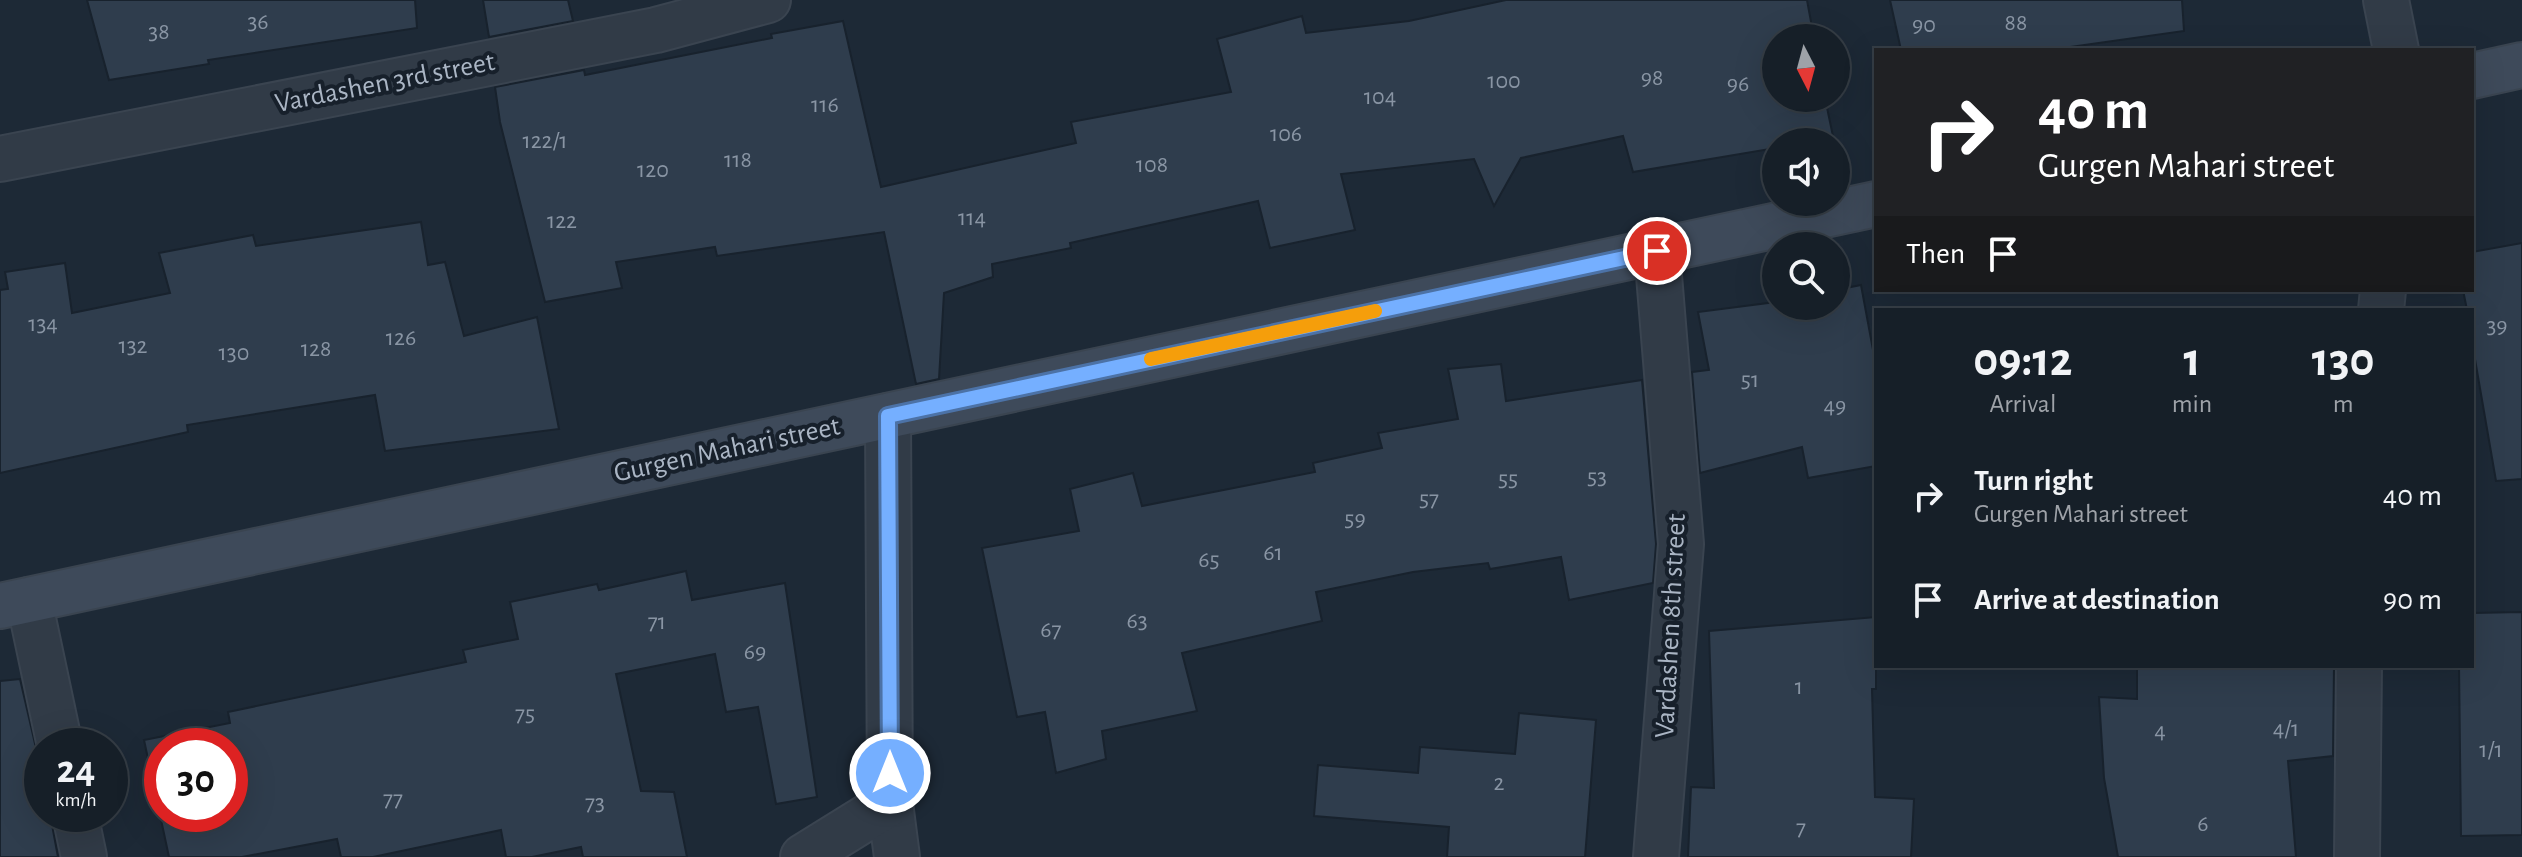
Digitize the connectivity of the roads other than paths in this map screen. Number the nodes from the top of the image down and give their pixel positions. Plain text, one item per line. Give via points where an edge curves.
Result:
1 (768, 0) edge
2 (2386, 0) edge
3 (2396, 48) edge
4 (2522, 65) edge
5 (2474, 76) edge
6 (0, 159) edge
7 (1874, 204) edge
8 (1657, 251) junction
9 (888, 416) junction
10 (14, 603) edge
11 (2359, 668) edge
12 (54, 728) edge
13 (894, 828) edge
14 (79, 832) edge
15 (84, 857) edge
16 (803, 857) edge
17 (1656, 857) edge
18 (2357, 857) edge

1 - 6 street, Vardashen 3rd street via 656,30
2 - 3 street
4 - 5 main road
7 - 8 main road, Gurgen Mahari street
8 - 9 main road, Gurgen Mahari street
8 - 17 street, Vardashen 8th street via 1681,544
9 - 10 main road, Gurgen Mahari street
9 - 13 street
10 - 12 street
11 - 18 street
13 - 16 street
14 - 15 street

